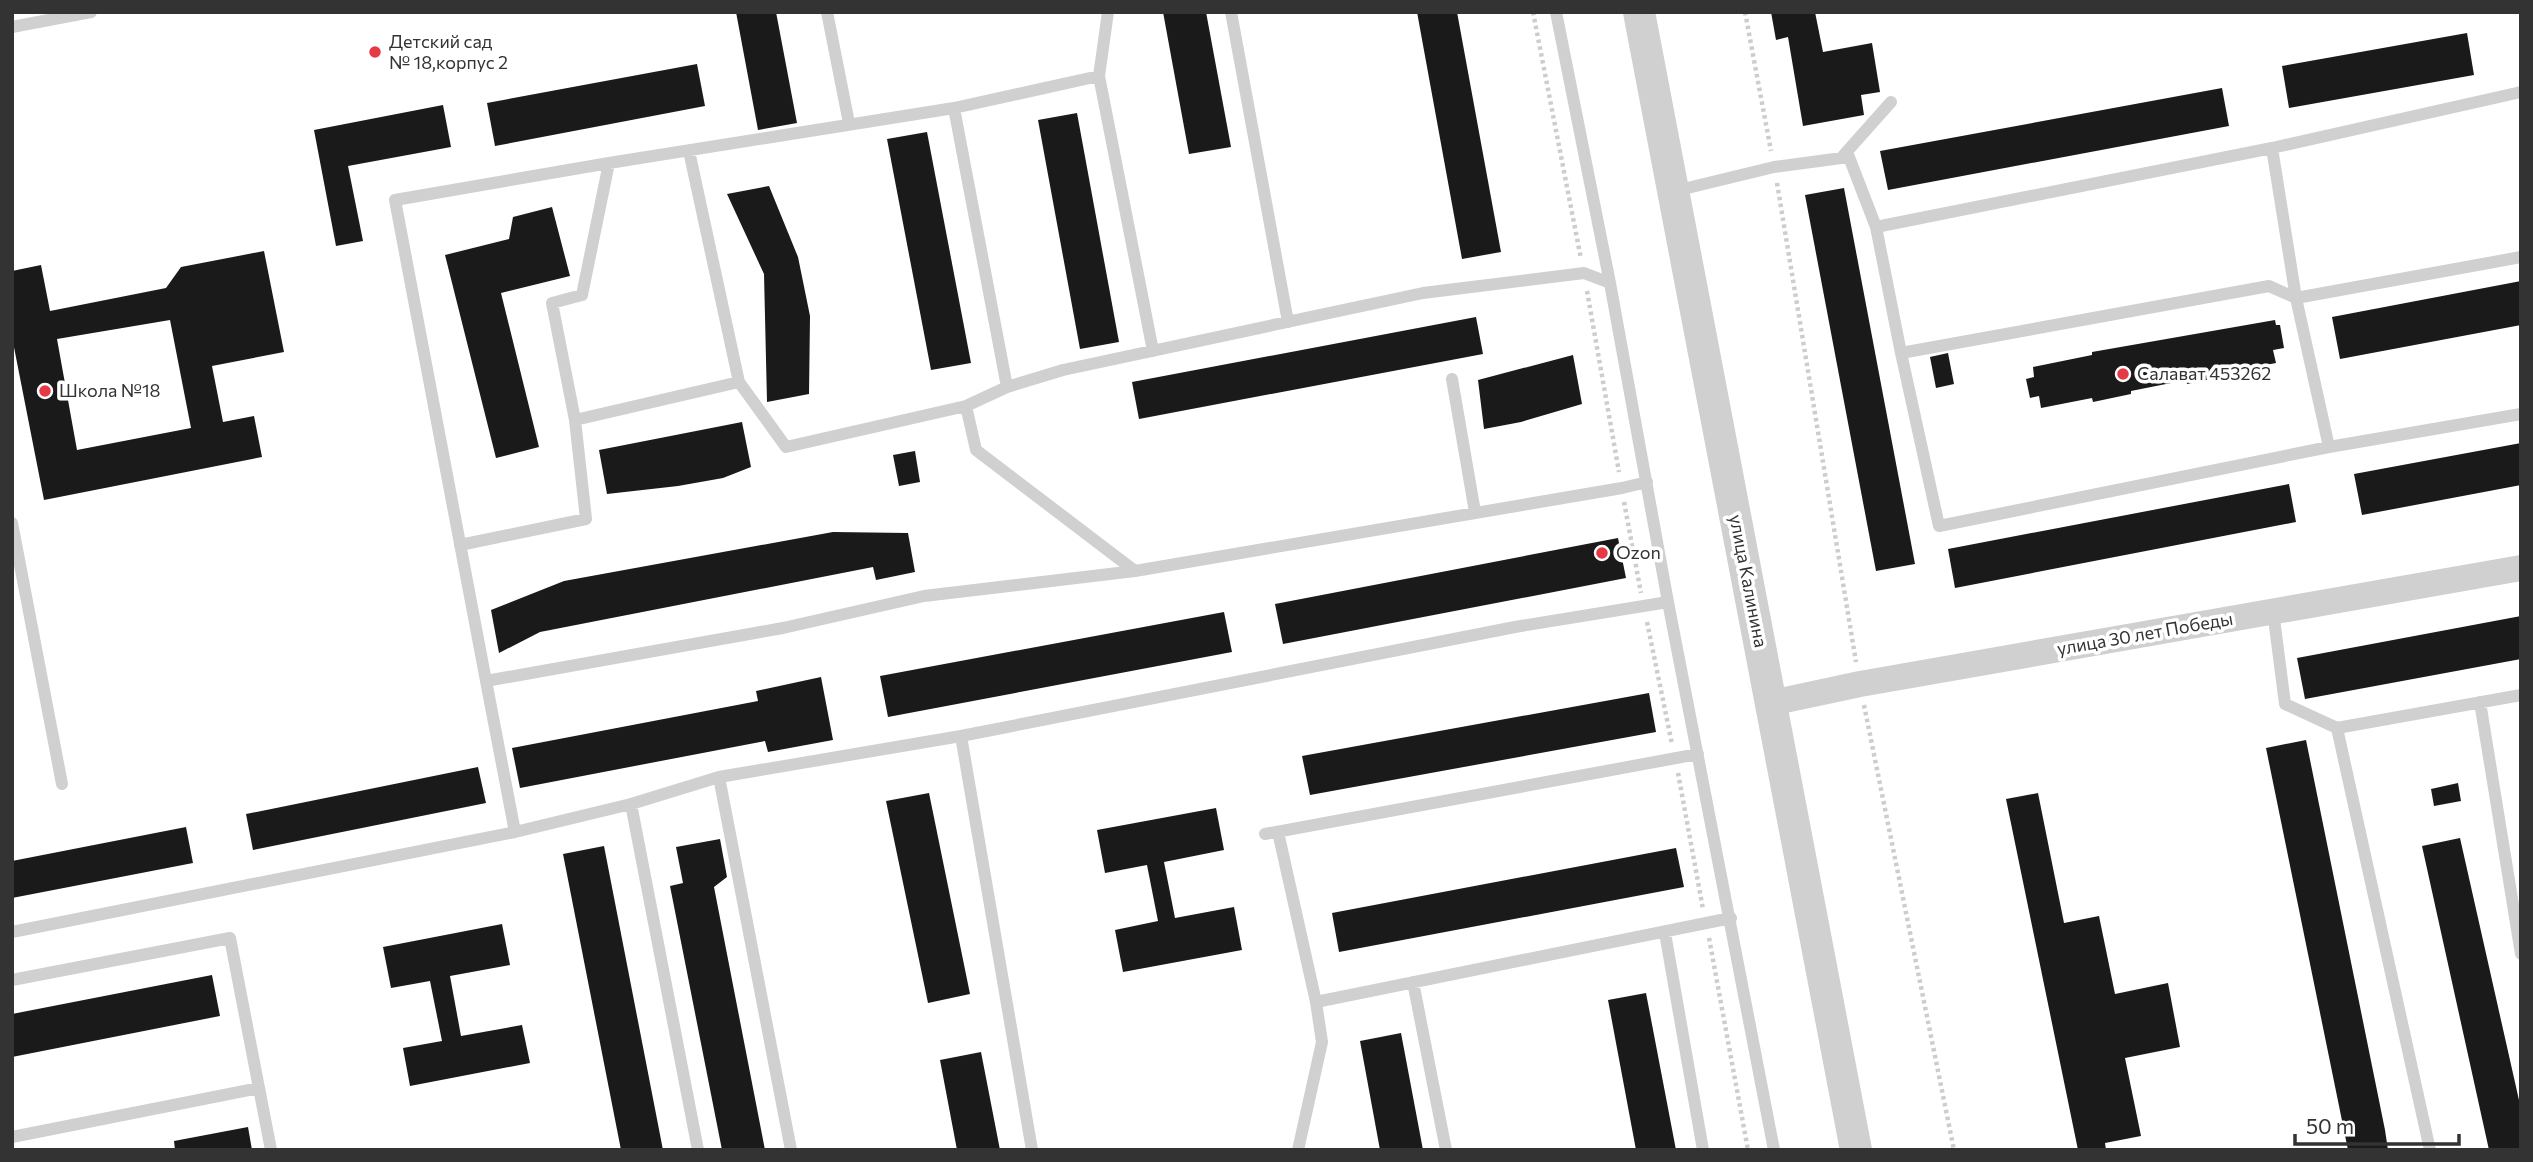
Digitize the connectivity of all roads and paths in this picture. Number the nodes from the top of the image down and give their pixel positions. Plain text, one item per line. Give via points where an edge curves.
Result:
1 (91, 12) edge
2 (827, 12) edge
3 (1108, 12) edge
4 (1231, 12) edge
5 (1533, 12) edge
6 (1556, 12) edge
7 (1639, 12) edge
8 (1745, 12) edge
9 (12, 27) edge
10 (1099, 76) junction
11 (2521, 92) edge
12 (1891, 102) dead end
13 (954, 108) junction
14 (849, 124) junction
15 (2272, 148) junction
16 (689, 151) junction
17 (1842, 158) junction
18 (608, 163) junction
19 (1774, 167) junction
20 (1674, 191) junction
21 (1876, 227) junction
22 (2521, 257) edge
23 (1584, 273) junction
24 (1610, 284) junction
25 (2296, 298) junction
26 (1288, 322) junction
27 (1153, 351) junction
28 (1901, 353) junction
29 (1452, 380) dead end
30 (739, 382) junction
31 (1007, 387) junction
32 (966, 407) junction
33 (2521, 414) edge
34 (575, 420) junction
35 (2329, 447) junction
36 (1647, 481) junction
37 (1622, 488) junction
38 (1475, 512) junction
39 (12, 523) edge
40 (460, 545) junction
41 (2521, 568) edge
42 (1135, 571) junction
43 (1668, 602) junction
44 (1643, 605) junction
45 (2273, 611) junction
46 (486, 681) junction
47 (1860, 684) junction
48 (2521, 695) edge
49 (2480, 702) junction
50 (1771, 703) junction
51 (2337, 727) junction
52 (961, 736) junction
53 (1698, 754) junction
54 (1675, 758) junction
55 (719, 777) junction
56 (62, 784) dead end
57 (631, 804) junction
58 (515, 832) junction
59 (1731, 918) junction
60 (1706, 925) junction
61 (12, 932) edge
62 (1665, 933) junction
63 (2521, 954) edge
64 (12, 980) edge
65 (1413, 982) junction
66 (1315, 1002) junction
67 (259, 1088) junction
68 (12, 1137) edge
69 (271, 1150) edge
70 (698, 1150) edge
71 (791, 1150) edge
72 (1032, 1150) edge
73 (1298, 1150) edge
74 (1446, 1150) edge
75 (1703, 1150) edge
76 (1748, 1150) edge
77 (1774, 1150) edge
78 (1856, 1150) edge
79 (1954, 1150) edge
80 (2430, 1150) edge

1 - 9 lane
2 - 14 lane
3 - 10 lane
4 - 26 lane
5 - 23 path
6 - 24 lane
7 - 20 street, улица Калинина
8 - 19 path
10 - 13 lane
10 - 27 lane
11 - 15 lane
12 - 17 lane
13 - 14 lane
13 - 31 lane
14 - 16 lane
15 - 21 lane
15 - 25 lane
16 - 18 lane
16 - 30 lane
17 - 19 lane
17 - 21 lane via 1849,157
18 - 34 lane via 582,295 552,303
18 - 40 lane via 395,200
19 - 20 lane
19 - 47 path
20 - 50 street, улица Калинина
21 - 28 lane
22 - 25 lane
23 - 24 lane
23 - 26 lane via 1423,293
23 - 37 path
24 - 36 lane
25 - 28 lane via 2269,286
25 - 35 lane
26 - 27 lane
27 - 31 lane
28 - 35 lane via 1939,526
29 - 38 lane
30 - 32 lane via 786,447
30 - 34 lane
31 - 32 lane
32 - 42 lane via 975,450
33 - 35 lane
34 - 40 lane via 586,519
36 - 37 lane
36 - 43 lane
37 - 38 lane
37 - 44 path
38 - 42 lane
39 - 56 lane
40 - 46 lane
41 - 45 street, улица 30 лет Победы
42 - 46 lane via 924,596 783,628
43 - 44 lane
43 - 53 lane
44 - 52 lane
44 - 54 path
45 - 47 street, улица 30 лет Победы
45 - 51 lane via 2284,704
46 - 58 lane
47 - 50 street, улица 30 лет Победы
47 - 79 path
48 - 49 lane
49 - 51 lane
49 - 63 lane
50 - 78 street, улица Калинина
51 - 80 lane
52 - 55 lane
52 - 72 lane
53 - 54 lane
53 - 59 lane
54 - 60 path
54 - 66 lane via 1271,833
55 - 57 lane
55 - 71 lane
57 - 58 lane
57 - 70 lane
58 - 61 lane
59 - 60 lane
59 - 77 lane
60 - 62 lane
60 - 76 path
62 - 65 lane
62 - 75 lane
64 - 67 lane via 230,938
65 - 66 lane
65 - 74 lane
66 - 73 lane via 1322,1042
67 - 68 lane
67 - 69 lane

